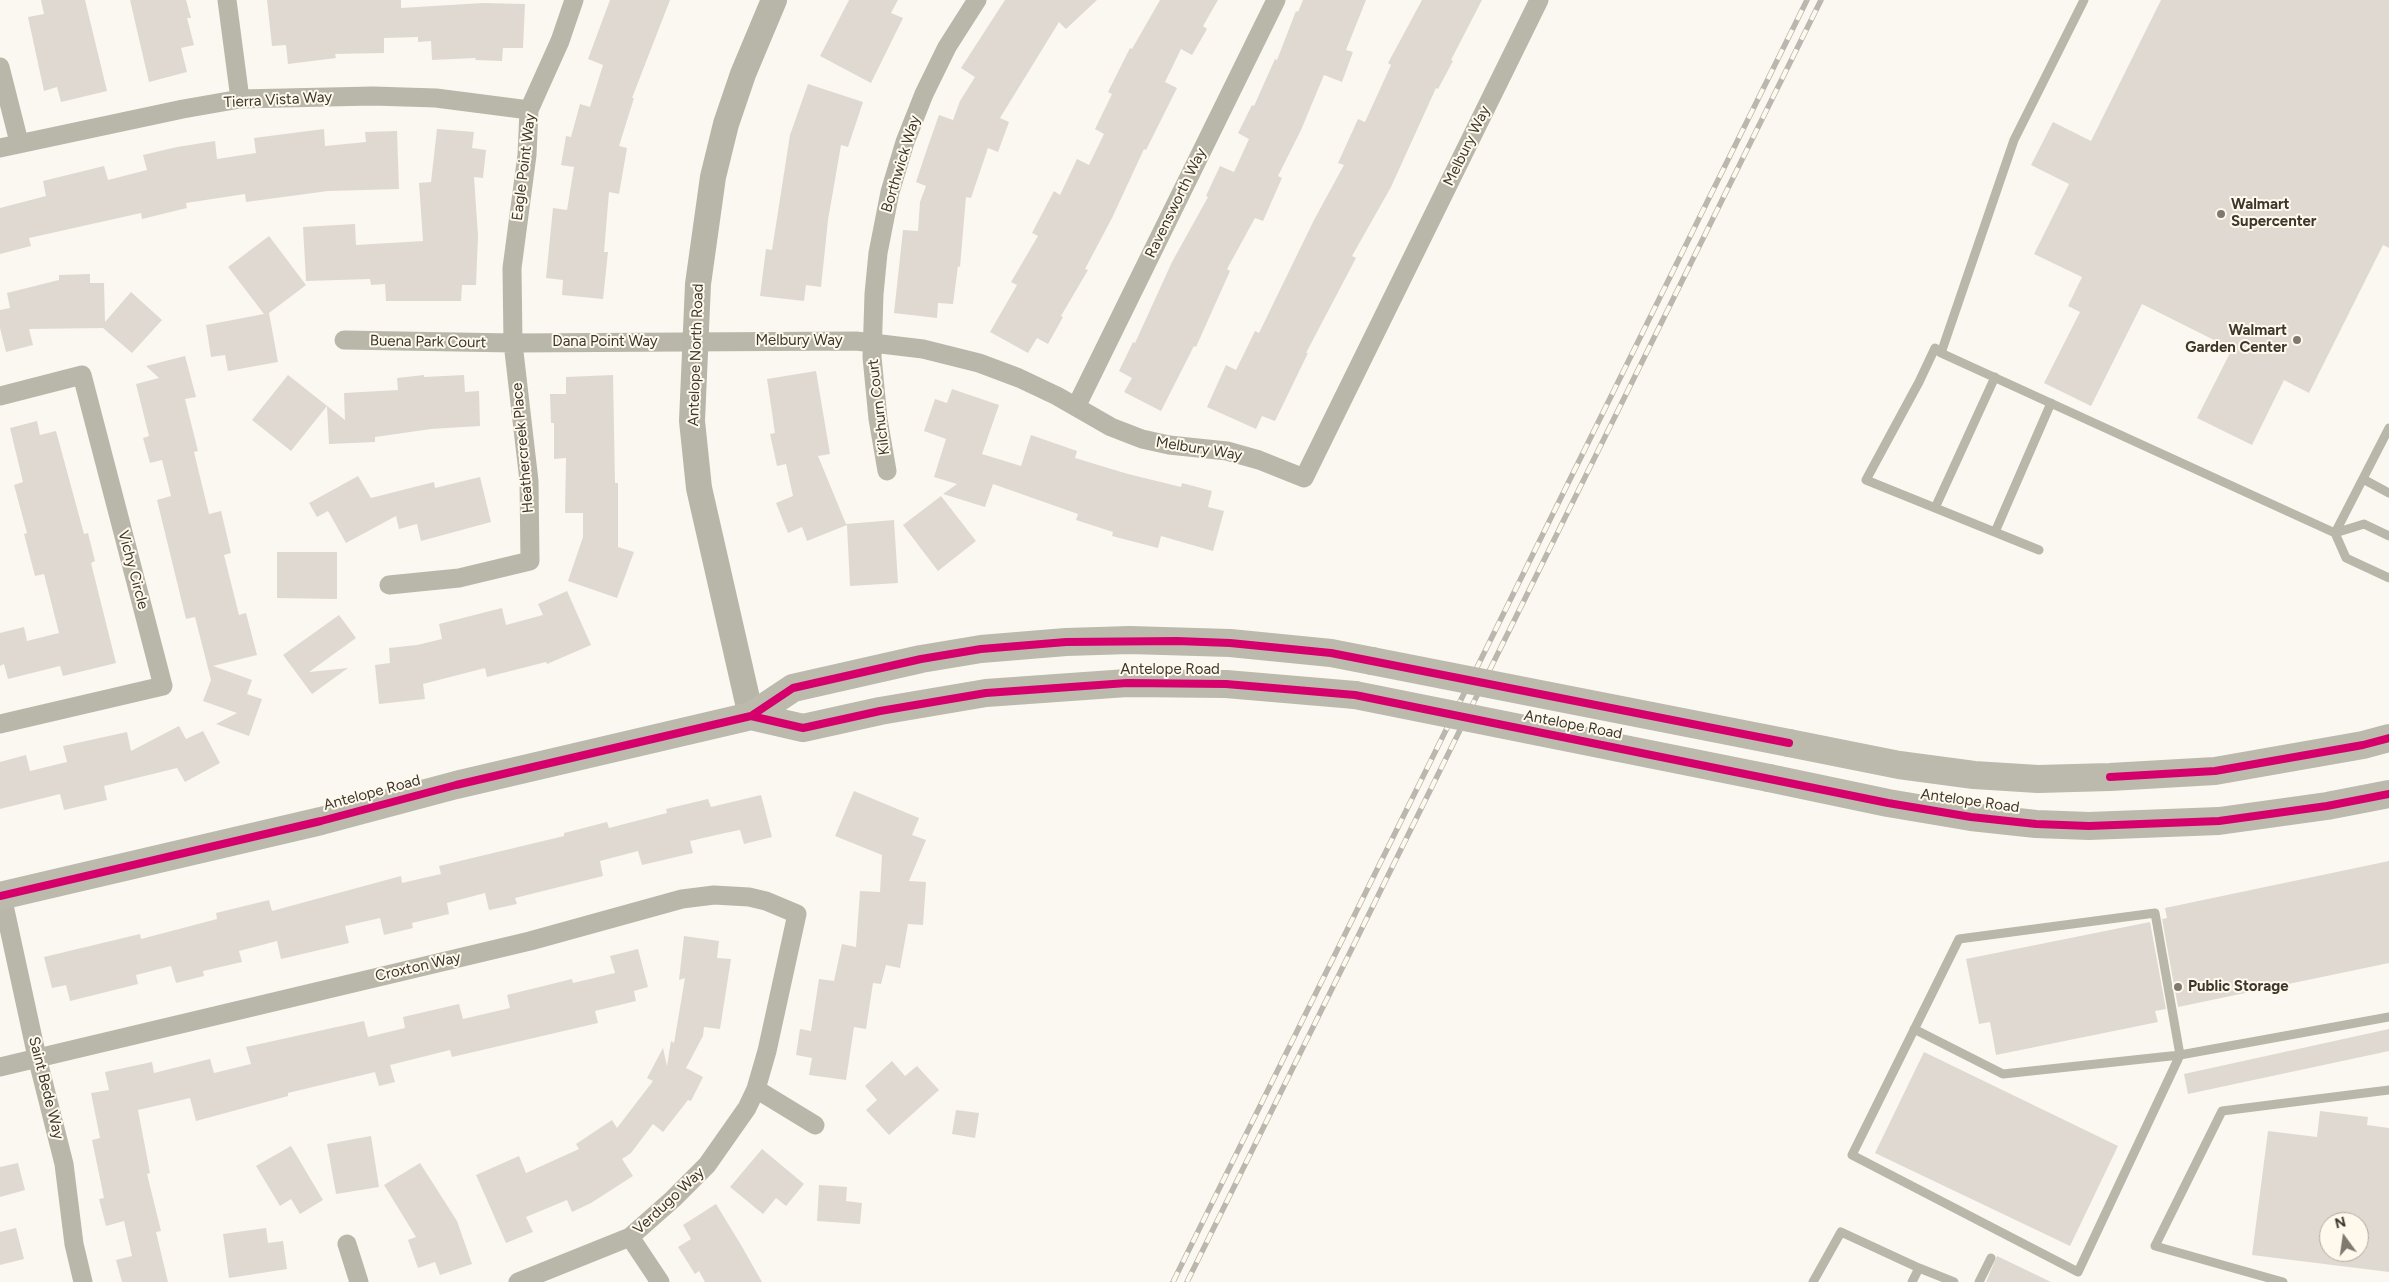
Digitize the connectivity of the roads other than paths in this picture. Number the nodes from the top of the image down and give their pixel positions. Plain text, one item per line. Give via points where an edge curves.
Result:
1 (227, 0) edge
2 (574, 0) edge
3 (774, 0) edge
4 (976, 0) edge
5 (1276, 0) edge
6 (1539, 0) edge
7 (2084, 0) edge
8 (0, 67) edge
9 (240, 99) junction
10 (529, 110) junction
11 (20, 142) junction
12 (0, 148) edge
13 (344, 340) dead end
14 (513, 342) junction
15 (696, 342) junction
16 (872, 342) junction
17 (1941, 353) junction
18 (1995, 377) junction
19 (0, 396) edge
20 (2050, 403) junction
21 (1076, 406) junction
22 (2389, 428) edge
23 (887, 471) dead end
24 (2363, 479) junction
25 (2389, 493) edge
26 (1935, 508) junction
27 (1995, 532) junction
28 (2335, 533) junction
29 (2389, 536) edge
30 (2039, 550) dead end
31 (2389, 578) edge
32 (389, 585) dead end
33 (751, 716) junction
34 (0, 724) edge
35 (2389, 738) edge
36 (2389, 794) edge
37 (1, 896) edge
38 (797, 914) joint
39 (2389, 1017) edge
40 (1914, 1029) junction
41 (2180, 1055) junction
42 (37, 1057) junction
43 (0, 1067) edge
44 (756, 1088) junction
45 (2389, 1090) edge
46 (815, 1125) dead end
47 (630, 1237) junction
48 (347, 1244) dead end
49 (1991, 1258) dead end
50 (1919, 1268) junction
51 (83, 1282) edge
52 (359, 1282) edge
53 (518, 1282) edge
54 (660, 1282) edge
55 (1813, 1282) edge
56 (1912, 1282) edge
57 (1954, 1282) edge
58 (1979, 1282) edge
59 (2283, 1282) edge

1 - 9 street
2 - 10 street, Eagle Point Way via 560,42
3 - 15 main road, Antelope North Road via 743,74 713,177 698,284
4 - 16 street, Borthwick Way via 928,86 905,142 890,192 878,253
5 - 21 street, Ravensworth Way
6 - 21 street, Melbury Way via 1304,478 1227,451 1142,439 1111,427
7 - 17 lane via 2014,140
8 - 11 street
9 - 10 street, Tierra Vista Way via 436,98
9 - 11 street, Tierra Vista Way
10 - 14 street, Eagle Point Way via 527,155 512,268
11 - 12 street, Tierra Vista Way
13 - 14 street, Buena Park Court
14 - 15 street, Dana Point Way
14 - 32 street, Heathercreek Place via 529,481 530,561 459,578
15 - 16 street, Melbury Way
15 - 33 main road, Antelope North Road via 692,421 699,488
16 - 21 street, Melbury Way via 922,349 980,363
16 - 23 street, Kilchurn Court via 878,419
17 - 18 lane
17 - 26 lane via 1935,348 1866,480
18 - 20 lane
18 - 26 lane
19 - 34 street, Vichy Circle via 82,375 163,686
20 - 27 lane
20 - 28 lane
22 - 24 lane
24 - 25 lane
24 - 28 lane
26 - 27 lane
27 - 30 lane
28 - 29 lane via 2364,524
28 - 31 lane via 2346,558
33 - 35 main road, Antelope Road, bridge via 793,688 921,659 981,649 1066,642 1176,640 1331,653 1898,765 1974,775 2038,779 2215,771
33 - 36 main road, Antelope Road, bridge via 803,728 889,709 986,693 1128,683 1226,684 1355,695 1888,803 2036,824 2089,826 2220,821
33 - 37 main road, Antelope Road
37 - 42 street, Saint Bede Way
38 - 42 street, Croxton Way via 749,897 714,895 682,899 530,941
38 - 44 street, Verdugo Way
39 - 41 lane
40 - 41 lane via 2003,1074
40 - 41 lane via 1959,939 2155,913
40 - 41 lane via 1852,1155 2078,1272
42 - 43 street, Croxton Way
42 - 51 street, Saint Bede Way via 64,1164 74,1244
44 - 46 street
44 - 47 street, Verdugo Way via 747,1108 708,1165
45 - 59 lane via 2222,1111 2155,1246
47 - 53 street, Verdugo Way
47 - 54 street
48 - 52 street
49 - 58 lane
50 - 55 lane via 1841,1232
50 - 56 lane
50 - 57 lane

